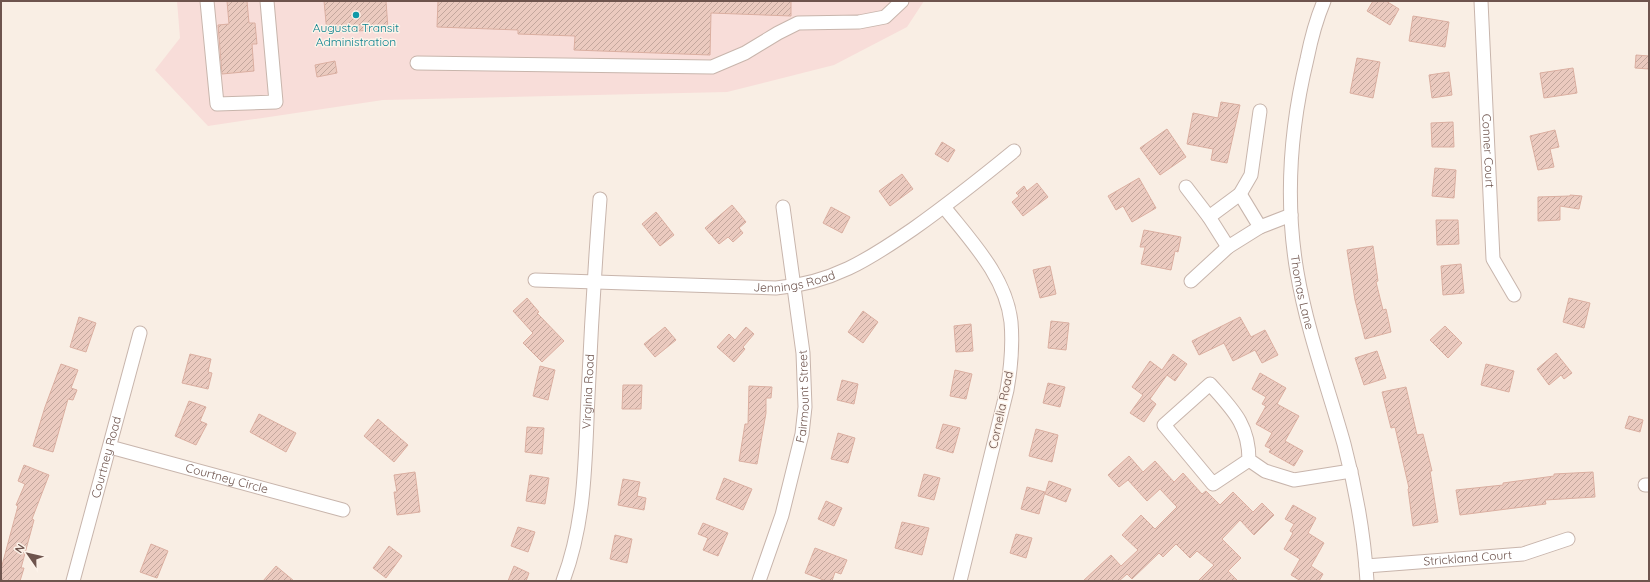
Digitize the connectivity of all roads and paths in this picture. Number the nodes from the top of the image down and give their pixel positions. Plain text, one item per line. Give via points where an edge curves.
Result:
1 (207, 1) edge
2 (267, 1) edge
3 (902, 1) edge
4 (1324, 1) edge
5 (1481, 1) edge
6 (417, 63) dead end
7 (1260, 111) dead end
8 (1014, 151) dead end
9 (1186, 186) dead end
10 (1240, 194) junction
11 (600, 199) dead end
12 (783, 206) dead end
13 (944, 207) junction
14 (1291, 215) junction
15 (1209, 217) junction
16 (1260, 226) junction
17 (1228, 247) junction
18 (535, 280) dead end
19 (593, 282) junction
20 (1191, 282) dead end
21 (794, 287) junction
22 (1514, 295) dead end
23 (140, 333) dead end
24 (110, 447) junction
25 (1249, 460) junction
26 (1351, 471) junction
27 (343, 510) dead end
28 (1568, 539) dead end
29 (1366, 566) junction
30 (73, 581) edge
31 (564, 581) edge
32 (759, 581) edge
33 (960, 581) edge
34 (1367, 581) edge

1 - 2 street via 217,104 276,102
3 - 6 street via 885,17 859,22 798,23 745,53 712,67
4 - 14 street, Thomas Lane via 1312,35 1293,131
5 - 22 street, Conner Court via 1493,259
7 - 10 street via 1251,175
8 - 13 street, Jennings Road
9 - 15 street
10 - 15 street
10 - 16 street
11 - 19 street, Virginia Road
12 - 21 street, Fairmount Street
13 - 21 street, Jennings Road via 873,256 845,271
13 - 33 street, Cornelia Road via 990,268 999,285 1009,315 1012,343 1007,390
14 - 16 street
14 - 26 street, Thomas Lane via 1297,272 1308,319
15 - 17 street
16 - 17 street
17 - 20 street
18 - 19 street, Jennings Road
19 - 21 street, Jennings Road
19 - 31 street, Virginia Road via 583,496 576,537
21 - 32 street, Fairmount Street via 803,353 805,407 802,434 782,515
23 - 24 street, Courtney Road
24 - 27 street, Courtney Circle
24 - 30 street, Courtney Road
25 - 25 street via 1246,434 1234,411 1210,384 1164,425 1213,484
25 - 26 street via 1265,471 1294,480
26 - 29 street, Thomas Lane
28 - 29 street, Strickland Court via 1523,554
29 - 34 street, Thomas Lane

